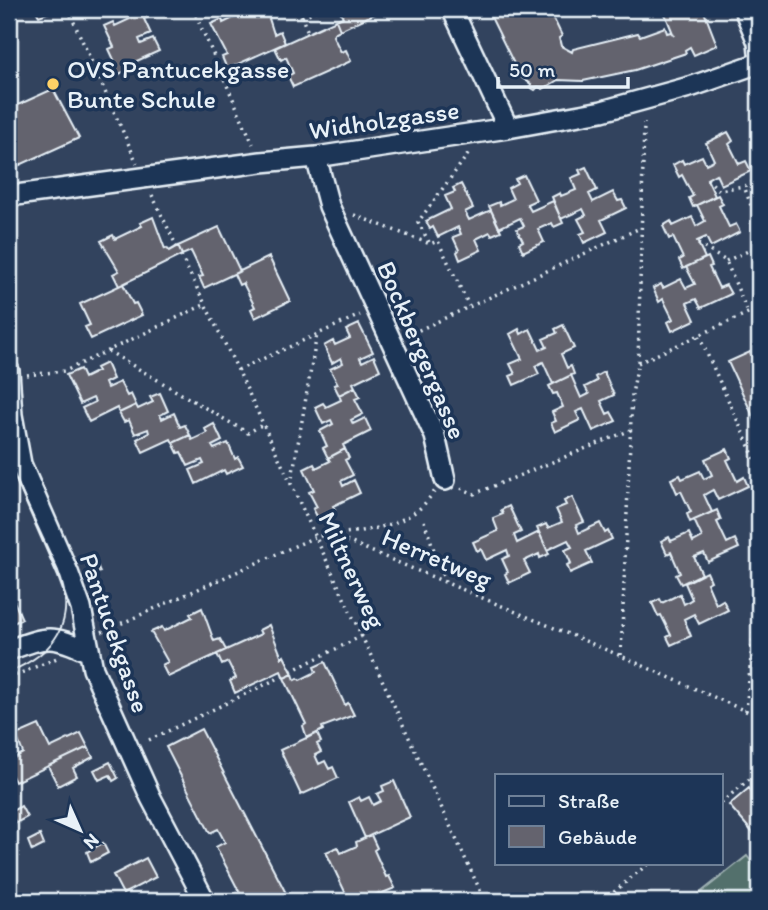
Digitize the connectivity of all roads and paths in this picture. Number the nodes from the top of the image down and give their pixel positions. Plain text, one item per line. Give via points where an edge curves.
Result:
1 (68, 9) edge
2 (240, 9) edge
3 (301, 9) edge
4 (319, 9) edge
5 (452, 9) edge
6 (744, 9) edge
7 (195, 10) edge
8 (242, 15) dead end
9 (302, 17) junction
10 (308, 32) dead end
11 (759, 52) edge
12 (759, 63) edge
13 (644, 122) dead end
14 (508, 128) junction
15 (254, 146) dead end
16 (470, 153) dead end
17 (316, 158) junction
18 (141, 171) dead end
19 (707, 179) dead end
20 (759, 179) edge
21 (744, 186) junction
22 (149, 189) dead end
23 (9, 196) edge
24 (346, 213) dead end
25 (640, 228) junction
26 (759, 228) edge
27 (430, 244) junction
28 (698, 244) dead end
29 (759, 246) edge
30 (177, 247) dead end
31 (181, 256) dead end
32 (726, 261) junction
33 (206, 304) junction
34 (469, 306) junction
35 (759, 308) edge
36 (748, 313) junction
37 (362, 314) dead end
38 (317, 334) junction
39 (699, 335) junction
40 (392, 343) junction
41 (108, 351) junction
42 (638, 363) junction
43 (238, 370) junction
44 (9, 371) edge
45 (9, 377) edge
46 (263, 424) junction
47 (631, 430) junction
48 (759, 468) edge
49 (445, 480) junction
50 (291, 484) junction
51 (424, 521) dead end
52 (330, 534) junction
53 (315, 537) junction
54 (759, 571) edge
55 (445, 582) junction
56 (100, 633) dead end
57 (362, 636) junction
58 (9, 650) edge
59 (89, 652) junction
60 (621, 656) junction
61 (291, 671) dead end
62 (283, 676) dead end
63 (746, 711) junction
64 (759, 717) edge
65 (149, 740) dead end
66 (759, 771) edge
67 (722, 802) edge
68 (648, 864) edge
69 (205, 901) edge
70 (485, 901) edge
71 (603, 901) edge

1 - 18 path
2 - 8 path
3 - 9 path
4 - 9 path
5 - 14 street
6 - 11 street
7 - 15 path
9 - 10 path
12 - 14 street, Widholzgasse via 602,111
13 - 25 path
14 - 17 street, Widholzgasse
16 - 27 path via 418,222
17 - 23 street, Widholzgasse
17 - 40 street, Bockbergergasse via 329,206
19 - 21 path via 719,190
20 - 21 path
21 - 26 path
22 - 30 path
24 - 27 path
25 - 34 path
25 - 42 path
27 - 34 path via 438,241
28 - 32 path
29 - 32 path
31 - 33 path, Miltnerweg
32 - 36 path
33 - 41 path
33 - 43 path, Miltnerweg
34 - 40 path
35 - 36 path
36 - 39 path
37 - 38 path
38 - 43 path
38 - 50 path
39 - 42 path
39 - 48 path
40 - 49 street, Bockbergergasse via 435,436
41 - 45 path via 65,372
41 - 46 path via 248,433
42 - 47 path
43 - 46 path, Miltnerweg
44 - 45 street, Pantucekgasse
45 - 59 street, Pantucekgasse via 21,464 68,572
46 - 50 path, Miltnerweg
47 - 49 path via 474,494
47 - 60 path
49 - 52 path, Bockbergergasse via 416,512 387,525
50 - 53 path, Miltnerweg
51 - 55 path
52 - 53 path
52 - 55 path, Herretweg
53 - 56 path
53 - 57 path, Miltnerweg
54 - 63 path
55 - 60 path, Herretweg
57 - 61 path
57 - 70 path, Miltnerweg
58 - 59 street via 53,637
59 - 69 street, Pantucekgasse via 123,739
60 - 63 path, Herretweg
62 - 65 path
63 - 64 path, Herretweg
66 - 67 path
68 - 71 path

